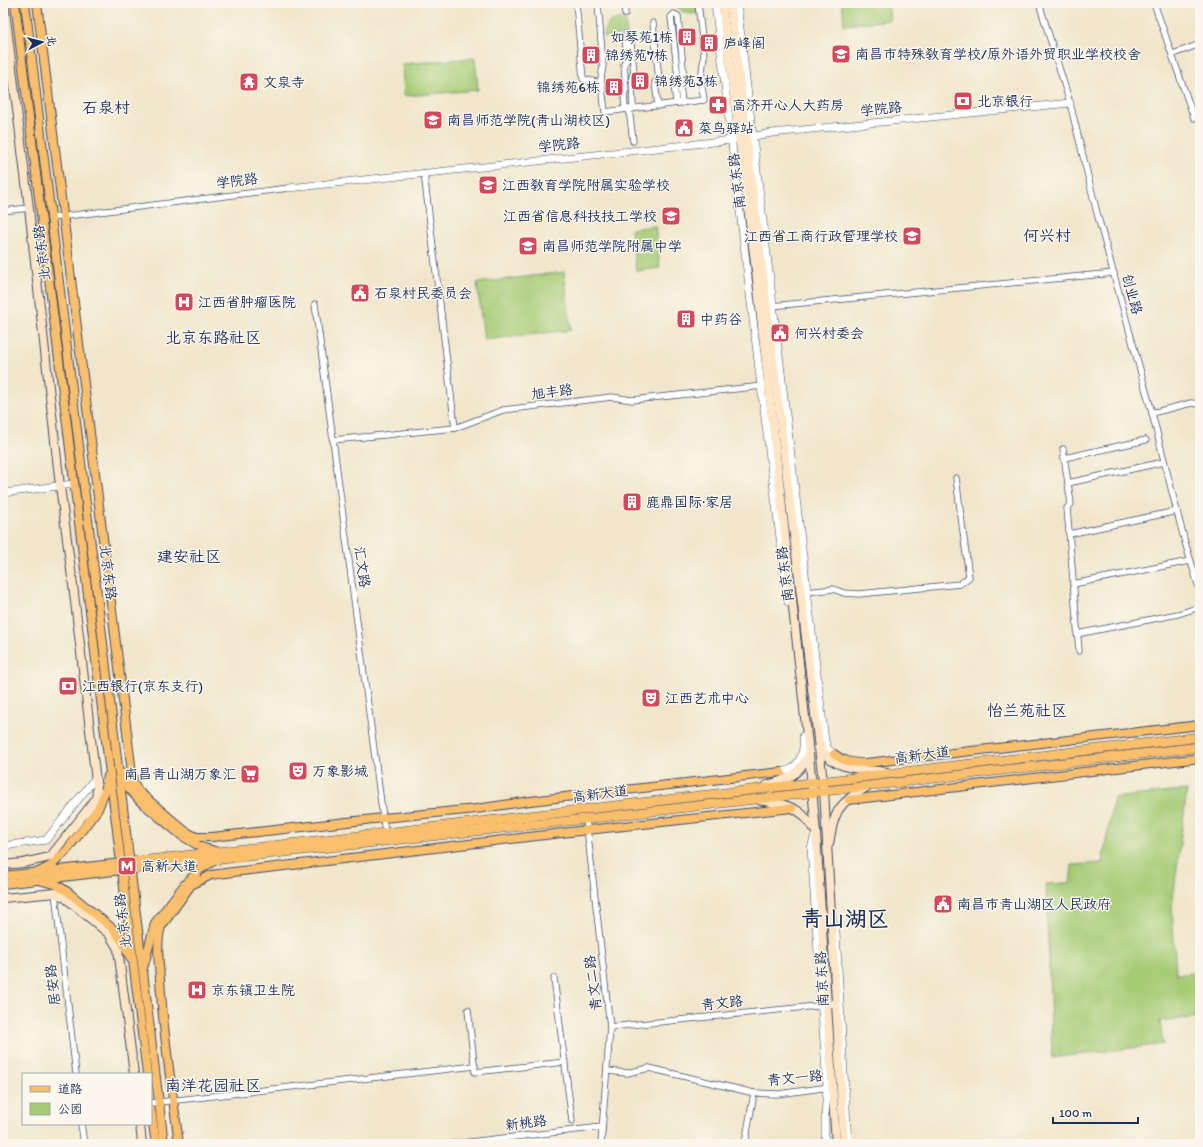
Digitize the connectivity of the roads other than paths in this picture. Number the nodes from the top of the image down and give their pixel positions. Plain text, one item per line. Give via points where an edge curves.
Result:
1 (4, 3) edge
2 (15, 3) edge
3 (25, 3) edge
4 (37, 3) edge
5 (576, 3) edge
6 (598, 3) edge
7 (624, 3) edge
8 (698, 3) edge
9 (715, 3) edge
10 (722, 3) edge
11 (730, 3) edge
12 (737, 3) edge
13 (1039, 3) edge
14 (1154, 3) edge
15 (625, 14) dead end
16 (653, 23) dead end
17 (1200, 44) edge
18 (1173, 54) junction
19 (601, 82) junction
20 (676, 103) junction
21 (682, 103) junction
22 (1070, 103) junction
23 (658, 106) junction
24 (629, 109) junction
25 (1197, 118) edge
26 (742, 138) junction
27 (633, 141) dead end
28 (424, 173) junction
29 (289, 188) joint
30 (29, 208) junction
31 (3, 211) edge
32 (63, 217) junction
33 (51, 218) junction
34 (1114, 273) junction
35 (315, 304) dead end
36 (770, 306) junction
37 (768, 385) junction
38 (1200, 404) edge
39 (1152, 413) junction
40 (455, 428) junction
41 (333, 440) junction
42 (1146, 440) dead end
43 (1063, 449) dead end
44 (1064, 458) junction
45 (1164, 462) junction
46 (956, 478) dead end
47 (1068, 483) junction
48 (74, 484) junction
49 (60, 486) junction
50 (3, 493) edge
51 (1177, 511) junction
52 (1069, 534) junction
53 (1190, 560) junction
54 (1073, 584) junction
55 (1200, 591) edge
56 (807, 592) junction
57 (1200, 607) edge
58 (1077, 634) junction
59 (1079, 651) dead end
60 (817, 678) junction
61 (814, 708) junction
62 (1200, 724) edge
63 (816, 729) junction
64 (1200, 737) edge
65 (1200, 747) edge
66 (809, 754) junction
67 (834, 754) joint
68 (1200, 758) edge
69 (119, 765) junction
70 (110, 768) junction
71 (781, 772) joint
72 (895, 773) junction
73 (96, 777) junction
74 (872, 785) junction
75 (823, 786) junction
76 (812, 787) junction
77 (751, 790) junction
78 (752, 799) junction
79 (849, 800) junction
80 (792, 808) junction
81 (383, 818) junction
82 (586, 819) junction
83 (587, 830) junction
84 (385, 833) junction
85 (816, 833) junction
86 (3, 846) edge
87 (827, 848) junction
88 (216, 856) junction
89 (3, 865) edge
90 (126, 866) junction
91 (3, 876) edge
92 (39, 876) junction
93 (3, 884) edge
94 (55, 893) junction
95 (3, 898) edge
96 (831, 918) junction
97 (139, 972) junction
98 (554, 978) dead end
99 (829, 1005) junction
100 (468, 1010) dead end
101 (610, 1027) junction
102 (565, 1062) junction
103 (475, 1066) junction
104 (607, 1071) junction
105 (76, 1073) edge
106 (134, 1073) edge
107 (147, 1073) edge
108 (151, 1073) edge
109 (152, 1078) edge
110 (834, 1087) junction
111 (754, 1093) junction
112 (173, 1101) junction
113 (155, 1103) edge
114 (152, 1117) edge
115 (572, 1121) dead end
116 (81, 1125) edge
117 (140, 1125) edge
118 (602, 1127) junction
119 (84, 1144) edge
120 (142, 1144) edge
121 (156, 1144) edge
122 (164, 1144) edge
123 (179, 1144) edge
124 (452, 1144) edge
125 (601, 1144) edge
126 (745, 1144) edge
127 (826, 1144) edge
128 (836, 1144) edge
129 (844, 1144) edge
130 (848, 1144) edge

1 - 30 main road
2 - 48 main road, 北京东路
3 - 33 main road, 北京东路
4 - 32 main road
5 - 19 street via 583,79
6 - 19 street via 603,66
7 - 15 street
8 - 21 street via 704,56 701,80 704,100
9 - 26 street
10 - 26 main road, 南京东路
11 - 26 main road, 南京东路
12 - 26 street
13 - 22 street, 创业路
14 - 18 street
16 - 23 street via 659,80 655,82
17 - 18 street
18 - 25 street
19 - 24 street via 604,112
20 - 21 street
20 - 21 street via 674,83 678,77 671,17 674,14 678,16 684,77 680,84
20 - 23 street
22 - 26 street, 学院路 via 772,132
22 - 34 street, 创业路
23 - 24 street
24 - 24 street via 634,73 630,35 625,35 627,59 624,64 624,94
24 - 27 street
26 - 28 street, 学院路
26 - 36 main road, 南京东路
26 - 37 main road, 南京东路
28 - 29 street, 学院路
28 - 40 street
29 - 32 street, 学院路
30 - 31 street
30 - 49 main road
32 - 33 street, 学院路
32 - 81 main road via 133,781 138,791 196,837
33 - 69 main road, 北京东路
34 - 36 street
34 - 39 street, 创业路
35 - 41 street, 汇文路
36 - 37 main road, 南京东路
36 - 56 street
37 - 40 street, 旭丰路 via 632,400 612,397 503,410
37 - 61 main road, 南京东路
37 - 66 main road, 南京东路
37 - 71 street via 804,745 797,762 791,769
38 - 39 street via 1191,403
39 - 45 street, 创业路
40 - 41 street, 旭丰路
41 - 81 street, 汇文路
42 - 44 street
43 - 44 street
44 - 47 street
45 - 47 street
45 - 51 street, 创业路
46 - 56 street via 969,577 960,584 859,594 833,589
47 - 52 street via 1071,504 1066,508
48 - 49 street
48 - 70 main road, 北京东路
49 - 50 street
49 - 73 main road
51 - 52 street
51 - 53 street, 创业路
52 - 54 street
53 - 54 street
53 - 55 street, 创业路
54 - 58 street
56 - 60 street
57 - 58 street via 1178,614
58 - 59 street
60 - 61 street
60 - 67 street via 825,741 828,749
61 - 63 main road, 南京东路
62 - 67 main road via 866,763 850,763
63 - 72 main road via 823,751 842,767
63 - 75 main road, 南京东路
64 - 72 highway, 高新大道
65 - 74 highway, 高新大道
66 - 76 main road, 南京东路
66 - 77 main road via 804,764 789,779
68 - 79 main road
69 - 88 main road via 129,789 141,802 182,836
69 - 90 main road, 北京东路
70 - 90 main road, 北京东路
70 - 92 main road via 98,809 67,850
71 - 81 main road
72 - 75 highway, 高新大道
73 - 86 street via 46,840
73 - 89 main road via 96,798 50,857
74 - 75 highway, 高新大道
74 - 79 main road
75 - 76 highway, 高新大道
75 - 87 main road, 南京东路
76 - 77 highway, 高新大道
76 - 78 highway, 高新大道
76 - 85 main road, 南京东路
77 - 84 highway, 高新大道
78 - 80 main road
78 - 82 highway, 高新大道
79 - 87 main road via 837,814
80 - 83 main road
80 - 85 main road via 801,814
81 - 84 street, 汇文路
82 - 83 street, 青文二路
82 - 88 highway, 高新大道
83 - 101 street, 青文二路
83 - 112 main road via 211,875 191,885 161,927 160,933 162,1014
84 - 88 highway, 高新大道
85 - 99 main road, 南京东路
87 - 96 main road, 南京东路
88 - 90 highway, 高新大道
88 - 97 main road via 185,884 155,923
90 - 92 main road, 高新大道
90 - 97 main road, 北京东路
91 - 92 main road, 高新大道
92 - 93 main road, 高新大道
92 - 97 main road via 68,892 112,928 123,942
94 - 95 main road
94 - 105 street, 居安路
94 - 106 main road via 64,897 109,934 118,949
96 - 99 main road, 南京东路
96 - 130 street via 836,932
97 - 107 main road, 北京东路
97 - 108 main road, 北京东路
98 - 102 street
99 - 101 street, 青文路
99 - 110 main road, 南京东路
99 - 110 street
100 - 103 street
101 - 104 street, 青文二路
102 - 103 street via 475,1072
102 - 115 street
103 - 112 street
104 - 111 street via 627,1072 649,1068
104 - 118 street, 青文二路
109 - 113 main road, 北京东路
110 - 111 street, 青文一路 via 778,1094
110 - 127 street via 825,1117
110 - 128 main road, 南京东路
110 - 129 main road, 南京东路
111 - 126 street, 青文一路
112 - 113 street
112 - 123 main road
113 - 122 main road, 北京东路
114 - 121 main road
116 - 119 street
117 - 120 main road
118 - 124 street, 新桃路
118 - 125 street, 青文二路

